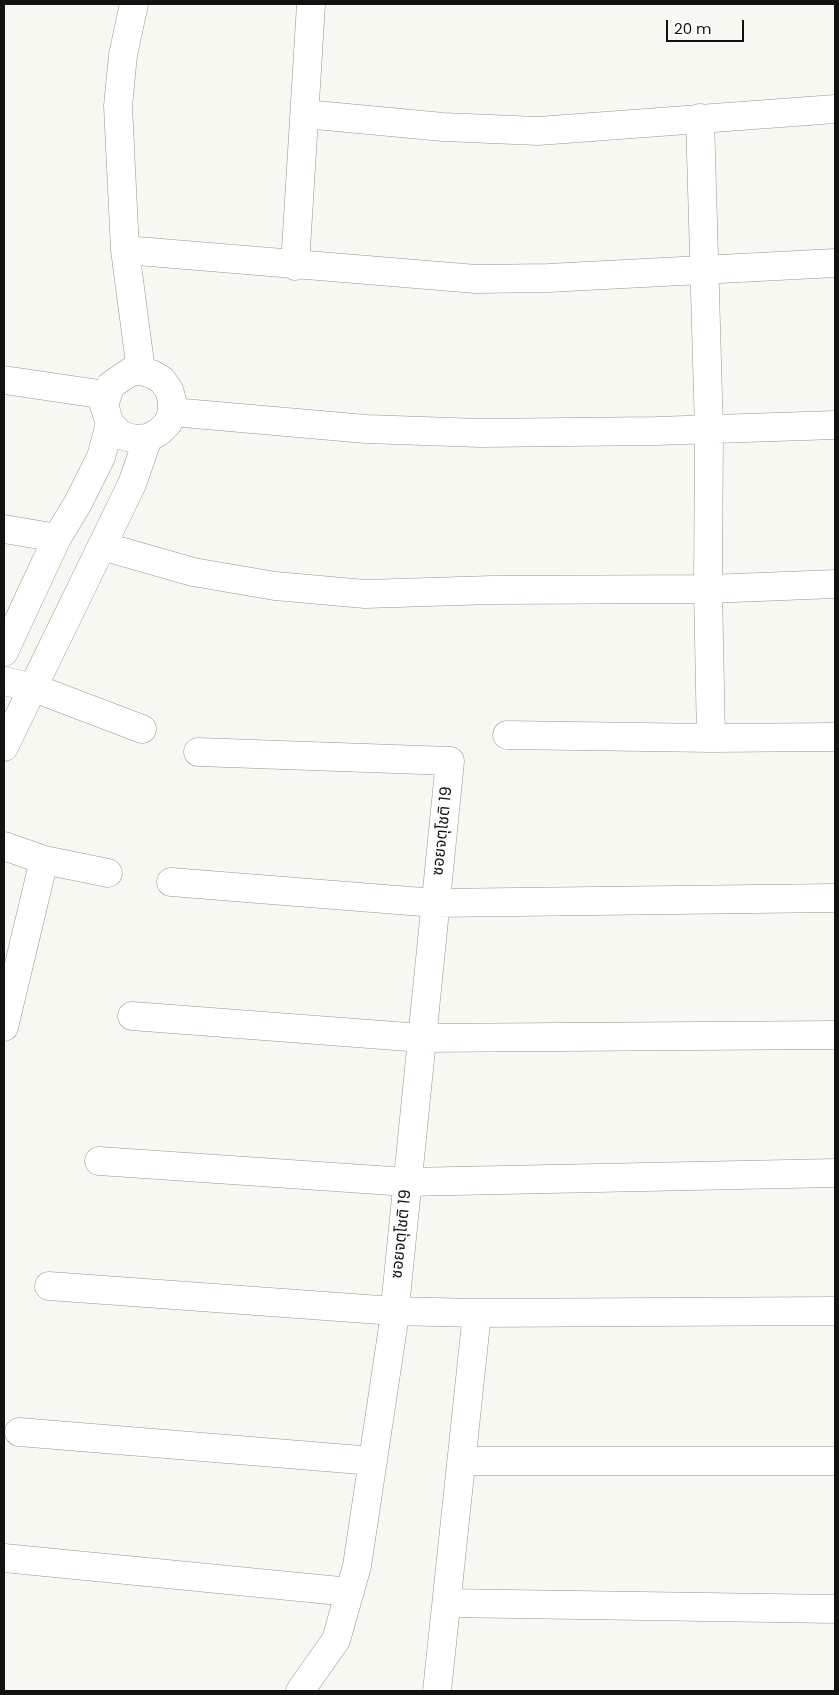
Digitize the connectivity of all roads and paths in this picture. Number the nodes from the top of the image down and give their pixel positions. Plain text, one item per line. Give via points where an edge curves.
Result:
1 (134, 4) edge
2 (311, 4) edge
3 (835, 109) edge
4 (305, 114) junction
5 (700, 118) junction
6 (125, 250) junction
7 (835, 263) edge
8 (295, 266) junction
9 (706, 271) junction
10 (141, 372) junction
11 (4, 380) edge
12 (106, 395) junction
13 (172, 412) junction
14 (110, 424) junction
15 (835, 425) edge
16 (709, 430) junction
17 (148, 438) junction
18 (4, 529) edge
19 (57, 538) junction
20 (102, 546) junction
21 (835, 584) edge
22 (708, 589) junction
23 (4, 652) edge
24 (4, 681) edge
25 (34, 688) junction
26 (142, 729) dead end
27 (507, 734) dead end
28 (835, 737) edge
29 (711, 738) junction
30 (4, 747) edge
31 (198, 752) dead end
32 (4, 846) edge
33 (44, 860) junction
34 (108, 872) dead end
35 (171, 882) dead end
36 (835, 898) edge
37 (436, 904) junction
38 (132, 1016) dead end
39 (4, 1027) edge
40 (835, 1035) edge
41 (422, 1038) junction
42 (99, 1161) dead end
43 (835, 1173) edge
44 (407, 1182) junction
45 (49, 1286) dead end
46 (394, 1311) junction
47 (835, 1311) edge
48 (477, 1313) junction
49 (19, 1432) dead end
50 (373, 1461) junction
51 (835, 1461) edge
52 (462, 1462) junction
53 (4, 1558) edge
54 (350, 1592) junction
55 (446, 1603) junction
56 (835, 1609) edge
57 (300, 1691) edge
58 (437, 1691) edge

1 - 6 street via 123,55 118,106
2 - 4 street
3 - 5 street
4 - 5 street via 443,127 529,130
4 - 8 street
5 - 9 street
6 - 8 street
6 - 10 street
7 - 9 street
8 - 9 street via 476,279
9 - 16 street
10 - 12 street via 130,372 120,377
10 - 13 street via 162,380 172,400
11 - 12 street
12 - 14 street via 104,405
13 - 16 street via 366,429 480,433
13 - 17 street via 168,423
14 - 17 street via 121,435 134,439
14 - 19 street via 101,457
15 - 16 street
16 - 22 street
17 - 20 street via 132,484
18 - 19 street
19 - 23 street
20 - 22 street via 194,572 275,586 365,594
20 - 25 street
21 - 22 street
22 - 29 street
24 - 25 street
25 - 26 street
25 - 30 street
27 - 29 street
28 - 29 street
31 - 37 street, ซอยจตุโชติ 19 via 450,761
32 - 33 street
33 - 34 street
33 - 39 street
35 - 37 street
36 - 37 street
37 - 41 street, ซอยจตุโชติ 19
38 - 41 street
40 - 41 street
41 - 44 street, ซอยจตุโชติ 19
42 - 44 street
43 - 44 street
44 - 46 street, ซอยจตุโชติ 19
45 - 46 street
46 - 48 street
46 - 50 street, ซอยจตุโชติ 19
47 - 48 street
48 - 52 street
49 - 50 street
50 - 54 street, ซอยจตุโชติ 19 via 358,1566
51 - 52 street
52 - 55 street
53 - 54 street
54 - 57 street, ซอยจตุโชติ 19 via 336,1640
55 - 56 street
55 - 58 street

